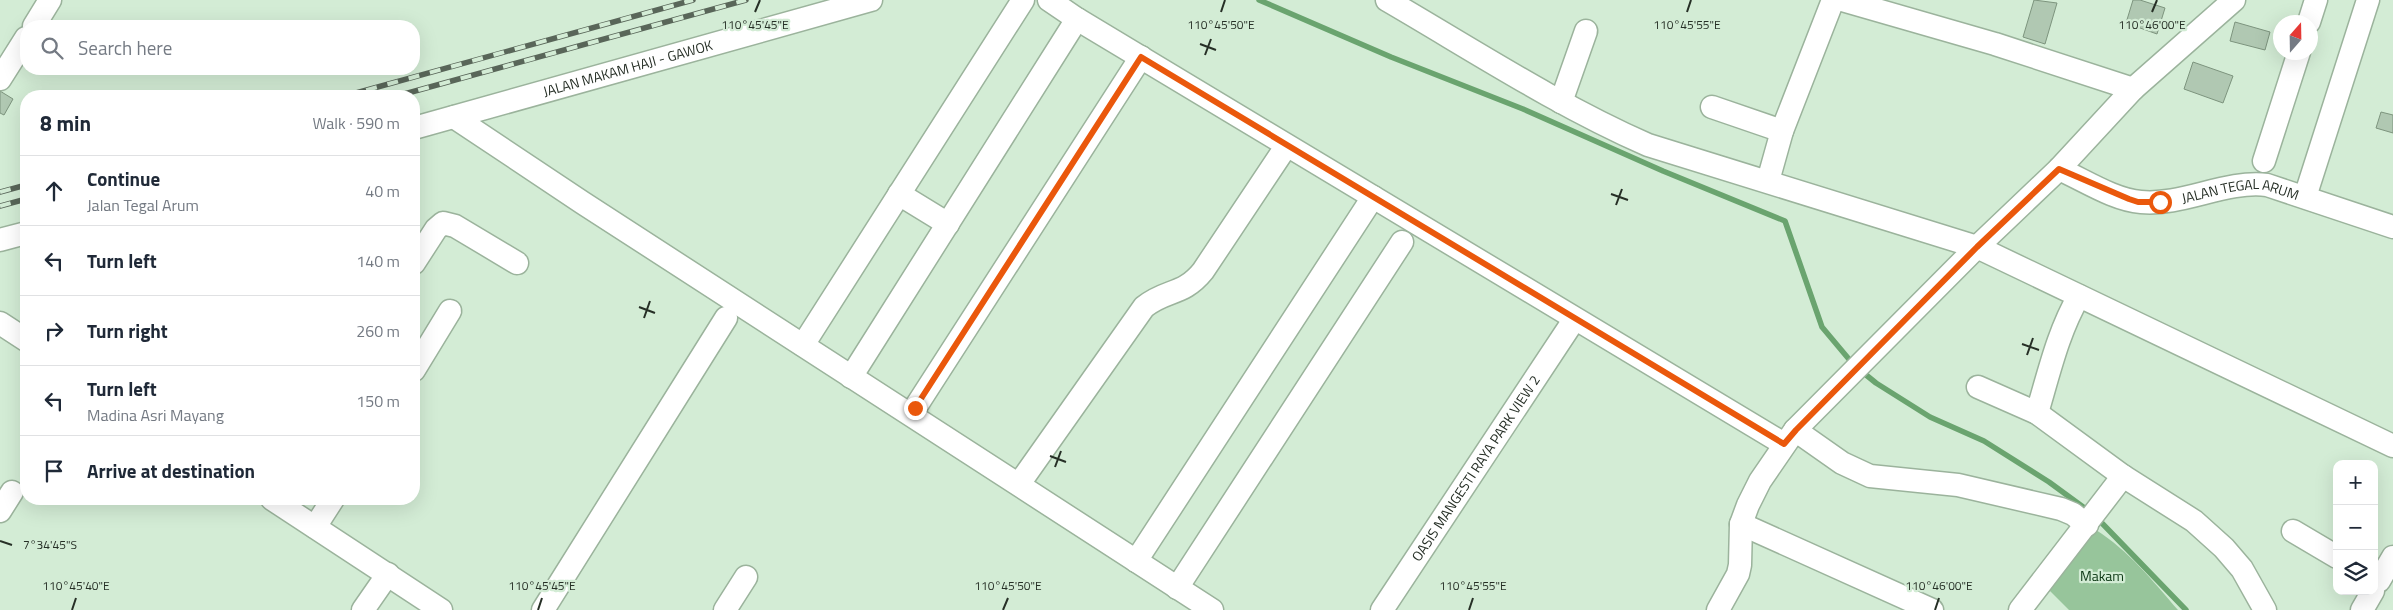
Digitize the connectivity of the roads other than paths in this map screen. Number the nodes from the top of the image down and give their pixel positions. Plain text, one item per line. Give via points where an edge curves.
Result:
1 (50, 0) edge
2 (870, 0) edge
3 (1023, 0) edge
4 (1050, 0) edge
5 (1387, 0) edge
6 (1833, 0) edge
7 (1842, 0) edge
8 (2234, 0) edge
9 (2316, 0) edge
10 (2368, 0) edge
11 (2311, 15) edge
12 (1077, 19) junction
13 (38, 20) edge
14 (1586, 31) dead end
15 (20, 47) edge
16 (1141, 57) junction
17 (2296, 60) edge
18 (0, 79) edge
19 (2133, 89) junction
20 (1561, 102) junction
21 (1712, 107) dead end
22 (454, 117) junction
23 (420, 126) edge
24 (1782, 131) junction
25 (1285, 148) dead end
26 (2264, 161) dead end
27 (2059, 169) junction
28 (1768, 181) junction
29 (899, 194) junction
30 (1373, 197) junction
31 (2305, 197) junction
32 (948, 224) junction
33 (2393, 227) edge
34 (20, 235) edge
35 (0, 240) edge
36 (1402, 242) dead end
37 (1977, 247) junction
38 (420, 254) edge
39 (517, 263) dead end
40 (2079, 296) junction
41 (450, 311) dead end
42 (726, 318) dead end
43 (0, 324) edge
44 (1570, 326) dead end
45 (20, 336) edge
46 (803, 345) junction
47 (420, 360) edge
48 (852, 377) junction
49 (1978, 387) dead end
50 (915, 408) dead end
51 (2037, 413) junction
52 (1790, 437) junction
53 (2393, 446) edge
54 (2122, 476) junction
55 (1019, 484) junction
56 (12, 492) dead end
57 (281, 505) edge
58 (329, 505) edge
59 (0, 511) edge
60 (2091, 519) junction
61 (1741, 524) junction
62 (315, 527) junction
63 (2293, 531) dead end
64 (2333, 555) edge
65 (2393, 557) edge
66 (1136, 560) junction
67 (388, 574) junction
68 (746, 577) dead end
69 (2379, 586) edge
70 (1177, 588) junction
71 (364, 610) edge
72 (441, 610) edge
73 (544, 610) edge
74 (725, 610) edge
75 (1212, 610) edge
76 (1382, 610) edge
77 (1718, 610) edge
78 (1932, 610) edge
79 (2020, 610) edge
80 (2265, 610) edge
81 (2362, 610) edge

1 - 13 street
2 - 22 street, JALAN MAKAM HAJI - GAWOK
3 - 29 street
4 - 12 street
5 - 20 street
6 - 24 street
7 - 19 street via 1995,44
8 - 19 street
9 - 11 street
10 - 31 street
12 - 16 street
12 - 32 street
14 - 20 street
15 - 18 street
16 - 30 street
16 - 50 street
17 - 26 street
19 - 27 street
20 - 28 street via 1648,145
21 - 24 street
22 - 23 street, JALAN MAKAM HAJI - GAWOK
22 - 46 street
24 - 28 street
25 - 55 street via 1198,277 1184,289 1155,298 1144,308
27 - 31 street, JALAN TEGAL ARUM via 2138,202 2160,202 2259,184
27 - 37 street
28 - 37 street
29 - 32 street
29 - 46 street
30 - 52 street
30 - 66 street
31 - 33 street, JALAN TEGAL ARUM
32 - 48 street
34 - 35 street
36 - 70 street
37 - 40 street
37 - 52 street
38 - 39 street via 443,223 455,226
40 - 51 street via 2059,338
40 - 53 street
41 - 47 street
42 - 73 street
43 - 45 street
44 - 76 street, OASIS MANGESTI RAYA PARK VIEW 2
46 - 48 street
48 - 55 street
49 - 51 street
51 - 54 street
52 - 60 street via 1870,476 1958,485 2062,509
52 - 61 street via 1760,481
54 - 60 street
54 - 80 street via 2179,510 2211,535 2242,569
55 - 66 street
56 - 59 street
57 - 62 street
58 - 62 street
60 - 79 street
61 - 77 street via 1738,574
61 - 78 street
62 - 67 street
63 - 64 street
65 - 69 street
66 - 70 street
67 - 71 street
67 - 72 street
68 - 74 street
69 - 81 street
70 - 75 street

